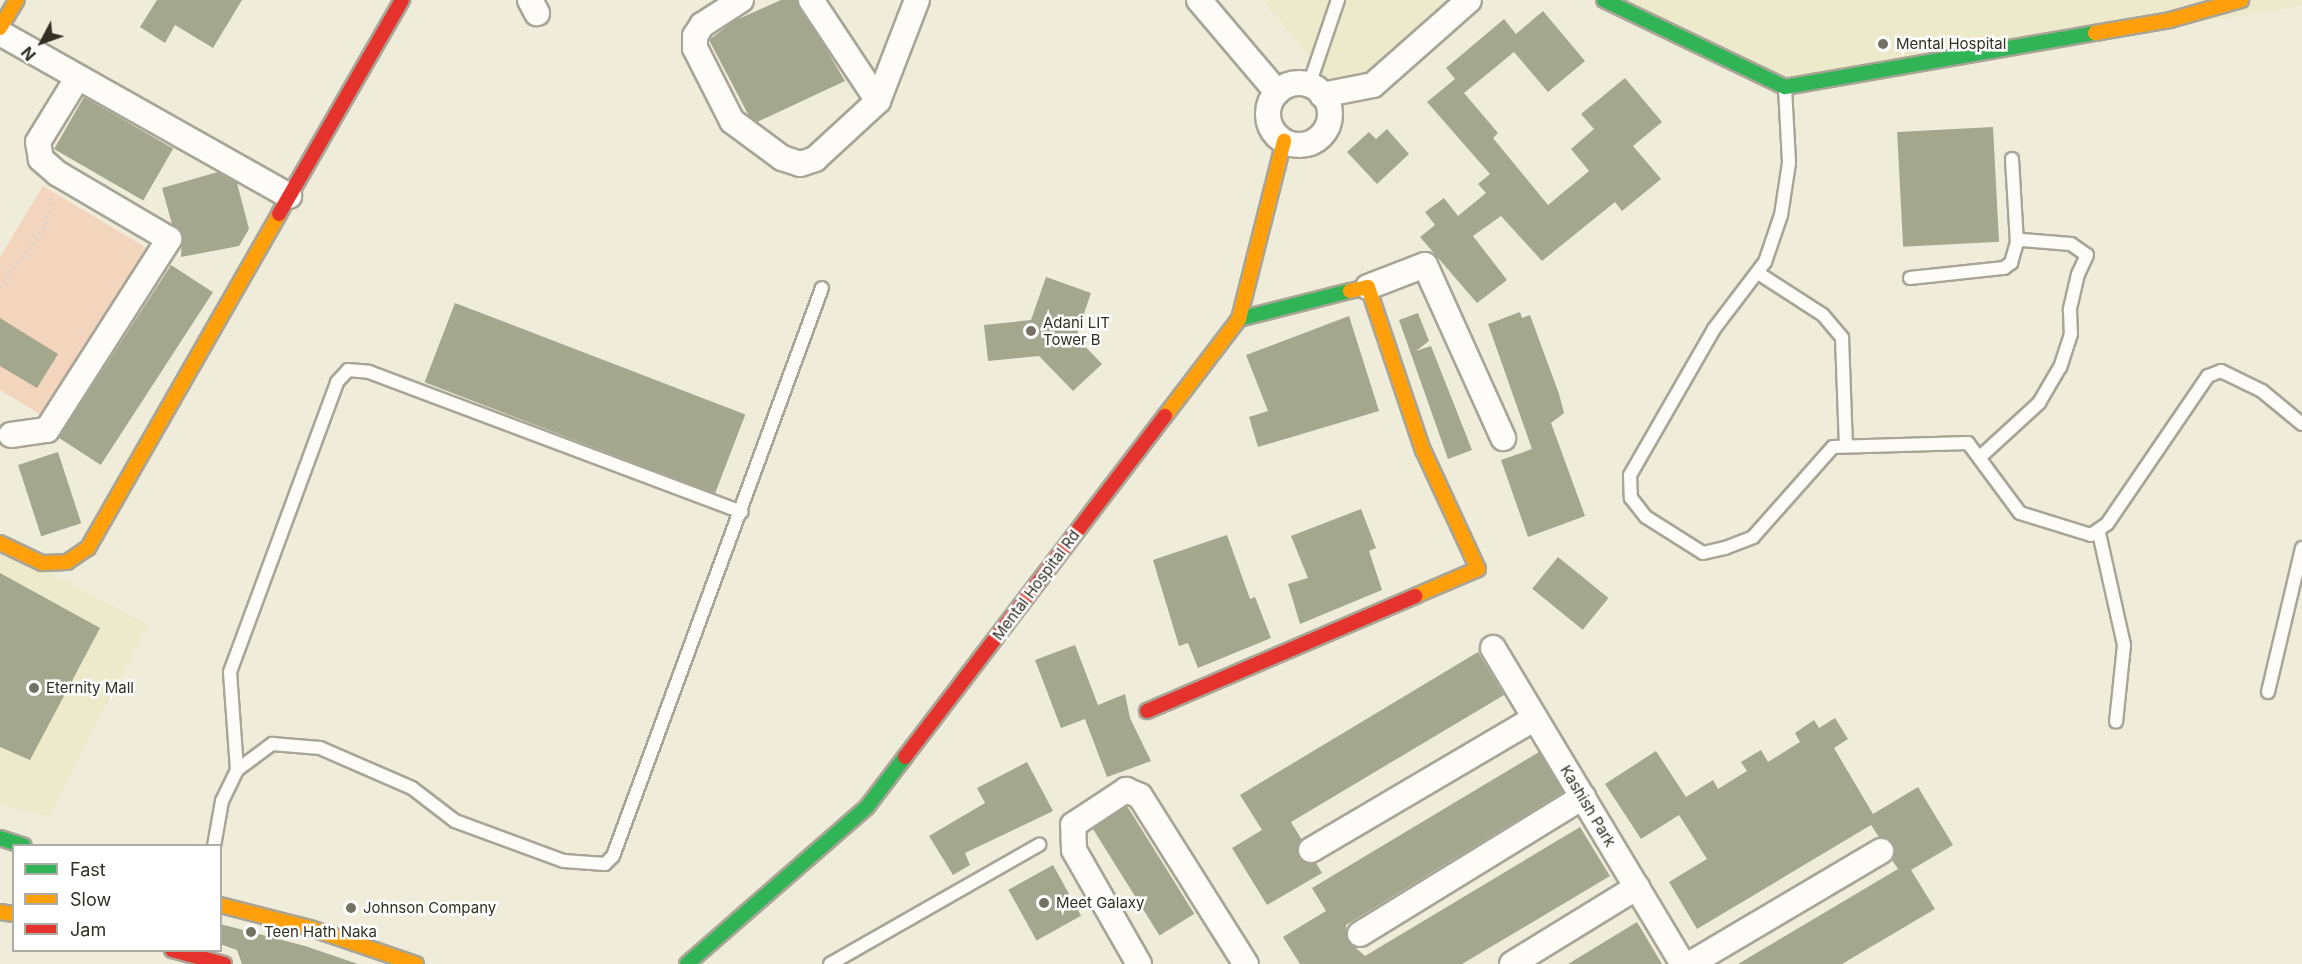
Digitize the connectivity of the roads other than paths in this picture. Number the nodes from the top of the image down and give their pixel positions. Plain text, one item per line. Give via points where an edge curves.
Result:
1 (17, 0) edge
2 (402, 0) edge
3 (741, 0) edge
4 (812, 0) edge
5 (917, 0) edge
6 (1199, 0) edge
7 (1338, 0) edge
8 (1469, 0) edge
9 (1604, 0) edge
10 (2241, 0) edge
11 (0, 28) edge
12 (0, 33) edge
13 (78, 77) junction
14 (1785, 87) junction
15 (1316, 90) junction
16 (1277, 92) junction
17 (878, 101) junction
18 (1284, 141) junction
19 (2012, 159) dead end
20 (289, 196) junction
21 (2017, 242) junction
22 (1758, 273) junction
23 (1910, 278) dead end
24 (1368, 287) junction
25 (822, 288) dead end
26 (1239, 320) junction
27 (2302, 424) edge
28 (1503, 438) dead end
29 (4, 439) edge
30 (1846, 445) junction
31 (1980, 458) junction
32 (742, 512) junction
33 (2099, 533) junction
34 (0, 543) edge
35 (2302, 548) edge
36 (1493, 648) dead end
37 (2268, 692) dead end
38 (1147, 711) dead end
39 (1535, 718) junction
40 (2116, 722) dead end
41 (237, 770) junction
42 (1583, 797) junction
43 (0, 838) edge
44 (18, 844) edge
45 (214, 844) edge
46 (1039, 845) dead end
47 (1311, 850) dead end
48 (1881, 851) dead end
49 (1637, 887) junction
50 (222, 906) edge
51 (1360, 934) dead end
52 (176, 952) edge
53 (191, 956) edge
54 (224, 964) edge
55 (416, 964) edge
56 (687, 964) edge
57 (830, 964) edge
58 (1140, 964) edge
59 (1246, 964) edge
60 (1512, 964) edge
61 (1683, 964) edge
62 (1690, 964) edge

1 - 11 street
2 - 20 street
3 - 17 street via 702,25 695,48 732,121 757,140 800,164 815,159
4 - 17 street
5 - 17 street
6 - 16 street
7 - 15 lane
8 - 15 street via 1373,85
9 - 14 street
10 - 14 street via 2170,20
12 - 13 street
13 - 20 street
13 - 29 street via 38,142 41,159 57,174 169,239 46,430
14 - 22 lane via 1789,164 1781,214
15 - 16 street via 1288,85
15 - 18 street via 1330,117 1322,135 1305,144
16 - 18 street via 1268,118
18 - 26 street, Mental Hospital Rd
19 - 21 lane
20 - 34 street via 88,548 67,562 42,563
21 - 23 lane via 2011,263 2004,268
21 - 31 lane via 2071,244 2086,255 2070,310 2072,334 2060,367 2038,403
22 - 30 lane via 1823,315 1842,338
22 - 30 lane via 1714,329 1630,475 1631,498 1646,517 1703,553 1725,548 1754,537 1833,447
24 - 26 street
24 - 28 street via 1425,264
24 - 38 street via 1423,450 1478,569
25 - 32 lane
26 - 56 street, Mental Hospital Rd via 867,807
27 - 33 lane via 2262,391 2221,371 2208,376
30 - 31 lane via 1968,443
31 - 33 lane via 2020,513 2091,535
32 - 41 lane via 613,856 605,864 564,861 454,821 411,788 320,748 272,744
32 - 41 lane via 369,372 348,370 336,382 230,672
33 - 40 lane via 2124,645
35 - 37 lane
36 - 39 street, Kashish Park
39 - 42 street, Kashish Park
39 - 47 street
41 - 45 lane via 222,801
42 - 49 street, Kashish Park
42 - 51 street
43 - 44 street
46 - 57 lane
48 - 62 street
49 - 60 street
49 - 61 street, Kashish Park
50 - 55 street via 310,928
52 - 53 street
53 - 54 street
58 - 59 street via 1074,850 1073,825 1126,790 1140,796

